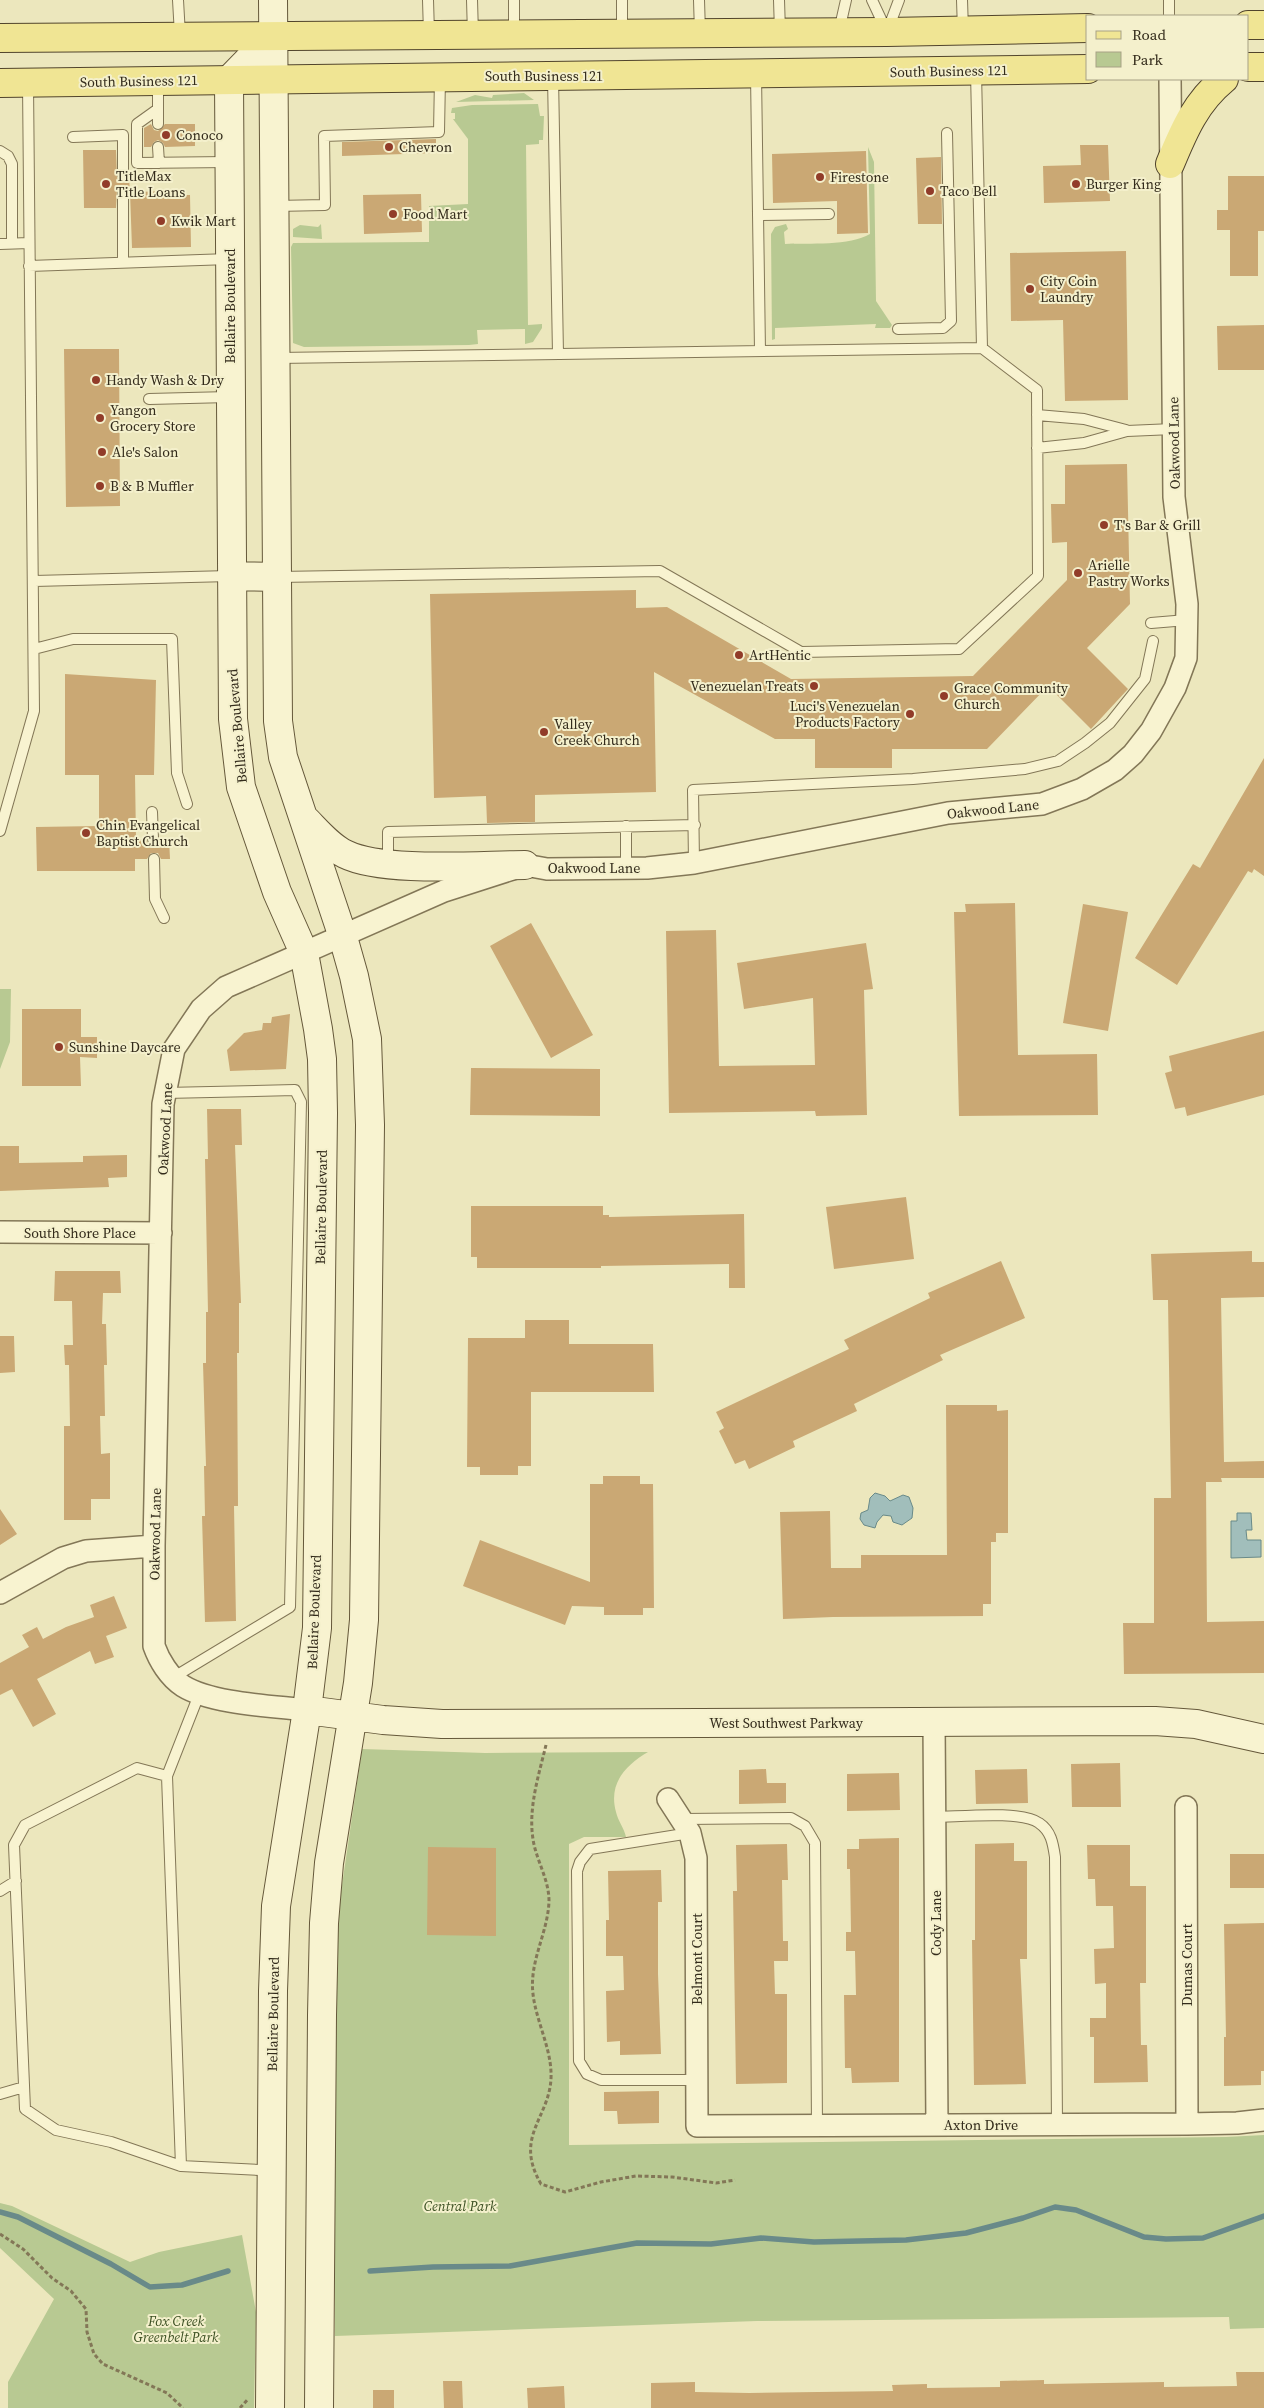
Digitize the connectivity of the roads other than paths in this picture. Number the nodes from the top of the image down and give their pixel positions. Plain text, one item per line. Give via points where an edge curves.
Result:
1 (178, 0) edge
2 (273, 0) edge
3 (428, 0) edge
4 (472, 0) edge
5 (514, 0) edge
6 (622, 0) edge
7 (699, 0) edge
8 (779, 0) edge
9 (846, 0) edge
10 (872, 0) edge
11 (899, 0) edge
12 (962, 0) edge
13 (1169, 0) edge
14 (1169, 15) edge
15 (1249, 25) edge
16 (1264, 25) edge
17 (1086, 28) edge
18 (839, 31) junction
19 (963, 31) junction
20 (780, 32) junction
21 (888, 32) junction
22 (622, 33) junction
23 (700, 33) junction
24 (429, 34) junction
25 (473, 34) junction
26 (514, 34) junction
27 (180, 36) junction
28 (273, 36) junction
29 (38, 37) junction
30 (0, 38) edge
31 (0, 50) edge
32 (1249, 67) edge
33 (1264, 67) edge
34 (1086, 70) edge
35 (976, 71) junction
36 (886, 72) junction
37 (839, 73) junction
38 (756, 75) junction
39 (553, 76) junction
40 (440, 77) junction
41 (274, 78) junction
42 (229, 80) junction
43 (1170, 80) edge
44 (1223, 80) edge
45 (158, 81) junction
46 (0, 83) edge
47 (28, 83) junction
48 (158, 108) junction
49 (158, 124) dead end
50 (947, 133) dead end
51 (73, 137) dead end
52 (158, 147) dead end
53 (0, 151) edge
54 (230, 162) junction
55 (159, 163) junction
56 (1170, 164) junction
57 (123, 174) dead end
58 (123, 193) dead end
59 (275, 206) junction
60 (829, 214) dead end
61 (758, 215) junction
62 (12, 243) junction
63 (29, 243) junction
64 (0, 244) edge
65 (230, 259) junction
66 (124, 262) junction
67 (29, 266) junction
68 (898, 329) dead end
69 (982, 348) junction
70 (760, 351) junction
71 (558, 354) junction
72 (276, 358) junction
73 (230, 397) junction
74 (149, 399) dead end
75 (1037, 415) junction
76 (1126, 430) junction
77 (1173, 430) junction
78 (1037, 448) junction
79 (231, 576) junction
80 (278, 577) junction
81 (34, 581) junction
82 (1187, 620) junction
83 (1151, 623) dead end
84 (1153, 641) dead end
85 (34, 649) junction
86 (187, 804) dead end
87 (152, 812) dead end
88 (300, 814) junction
89 (695, 825) junction
90 (626, 826) junction
91 (0, 832) edge
92 (153, 839) dead end
93 (154, 858) dead end
94 (694, 863) junction
95 (388, 864) junction
96 (525, 865) junction
97 (626, 867) junction
98 (164, 918) dead end
99 (343, 937) junction
100 (304, 953) junction
101 (165, 1093) junction
102 (0, 1232) edge
103 (161, 1233) junction
104 (154, 1546) junction
105 (0, 1593) edge
106 (174, 1676) junction
107 (200, 1692) junction
108 (307, 1710) junction
109 (353, 1715) junction
110 (934, 1722) junction
111 (1264, 1739) edge
112 (167, 1776) junction
113 (668, 1799) dead end
114 (1186, 1807) dead end
115 (935, 1817) junction
116 (687, 1826) junction
117 (16, 1881) junction
118 (0, 1890) edge
119 (697, 2080) junction
120 (24, 2087) junction
121 (0, 2094) edge
122 (1264, 2120) edge
123 (1057, 2124) junction
124 (1187, 2124) junction
125 (937, 2125) junction
126 (697, 2126) joint
127 (817, 2126) junction
128 (181, 2166) junction
129 (260, 2170) dead end
130 (270, 2408) edge
131 (319, 2408) edge

1 - 27 lane
2 - 28 main road
3 - 24 lane
4 - 25 lane
5 - 26 lane
6 - 22 lane
7 - 23 lane
8 - 20 lane
9 - 18 lane
10 - 21 lane
11 - 21 lane
12 - 19 lane
13 - 14 lane
15 - 16 main road
17 - 19 main road
18 - 20 main road
18 - 21 main road
18 - 37 main road
19 - 21 main road
20 - 23 main road
21 - 36 main road
22 - 23 main road
22 - 26 main road
24 - 25 main road
24 - 28 main road
25 - 26 main road
27 - 28 main road
27 - 29 main road
28 - 41 main road
28 - 42 main road
29 - 30 main road
29 - 31 main road
32 - 33 main road
34 - 35 main road, South Business 121
35 - 36 main road, South Business 121
35 - 69 lane
36 - 37 main road, South Business 121
37 - 38 main road, South Business 121
38 - 39 main road, South Business 121
38 - 61 lane
39 - 40 main road, South Business 121
39 - 71 lane
40 - 41 main road, South Business 121
40 - 59 lane via 439,132 324,136 325,205
41 - 42 main road, South Business 121
41 - 59 main road
42 - 45 main road, South Business 121
42 - 54 main road, Bellaire Boulevard
43 - 56 street, Oakwood Lane
44 - 56 main road via 1186,124
45 - 47 main road, South Business 121
45 - 48 lane
46 - 47 main road, South Business 121
47 - 63 lane
48 - 49 lane
48 - 55 lane via 137,124 138,163
50 - 68 lane via 951,320 943,328
51 - 57 lane via 123,135
52 - 55 lane
53 - 62 lane via 12,164
54 - 55 lane
54 - 65 main road, Bellaire Boulevard
56 - 77 street, Oakwood Lane
58 - 66 lane
59 - 72 main road
60 - 61 lane
61 - 70 lane
62 - 63 lane
62 - 64 lane
63 - 67 lane
65 - 66 lane
65 - 73 main road, Bellaire Boulevard
66 - 67 lane
67 - 81 lane
69 - 70 lane
69 - 75 lane via 1036,390
70 - 71 lane
71 - 72 lane
72 - 80 main road
73 - 74 lane
73 - 79 main road, Bellaire Boulevard
75 - 76 lane via 1084,419
75 - 78 lane
76 - 77 lane
76 - 78 lane via 1084,443
77 - 82 street, Oakwood Lane via 1174,497 1184,564
78 - 80 lane via 1038,576 958,649 801,652 660,571
79 - 80 main road
79 - 81 lane
79 - 100 main road, Bellaire Boulevard via 233,719 241,787 277,892
80 - 88 main road via 278,721 283,757
81 - 85 lane
82 - 83 lane
82 - 94 street, Oakwood Lane via 1186,658 1175,688 1151,731 1115,770 1082,789 1042,804 948,813
84 - 89 lane via 1145,679 1110,723 1058,761 1025,769 913,779 693,790
85 - 86 lane via 73,639 172,639 177,773
85 - 91 lane via 34,711
87 - 92 lane
88 - 95 main road via 332,846 345,854 362,861
88 - 99 main road
89 - 90 lane
89 - 94 lane
90 - 95 lane via 388,832
90 - 97 lane
93 - 98 lane via 155,899
94 - 97 street, Oakwood Lane
95 - 96 main road
96 - 97 street, Oakwood Lane via 548,869
96 - 99 street, Oakwood Lane via 444,891
99 - 100 street, Oakwood Lane
99 - 109 main road via 367,1039 370,1125 365,1578
100 - 101 street, Oakwood Lane via 226,987 201,1009 174,1049
100 - 108 main road, Bellaire Boulevard via 322,1059 323,1112 317,1628
101 - 103 street, Oakwood Lane
101 - 106 lane via 295,1090 301,1102 290,1607
102 - 103 street, South Shore Place
103 - 104 street, Oakwood Lane
104 - 105 street via 86,1551 63,1558
104 - 106 street, Oakwood Lane via 154,1646 160,1660
106 - 107 street, Oakwood Lane via 182,1685
107 - 108 street, Oakwood Lane via 224,1699
107 - 112 lane
108 - 109 main road, West Southwest Parkway
108 - 130 main road, Bellaire Boulevard via 279,1883 275,1928
109 - 110 main road, West Southwest Parkway via 452,1724
109 - 131 main road via 329,1863 324,1923
110 - 111 main road, West Southwest Parkway via 1176,1722
110 - 115 street, Cody Lane
112 - 117 lane via 138,1768 25,1825 14,1845
112 - 128 lane
113 - 116 street, Belmont Court
114 - 124 street, Dumas Court
115 - 123 lane via 1020,1816 1038,1822 1050,1835 1055,1857
115 - 125 street, Cody Lane
116 - 119 street, Belmont Court via 696,1858
116 - 119 lane via 590,1849 580,1862 577,1871 579,2061 587,2074 601,2080
116 - 127 lane via 792,1818 806,1826 815,1843
117 - 118 lane
117 - 120 lane
119 - 126 street, Belmont Court
120 - 121 lane
120 - 128 lane via 25,2109 56,2130 111,2142
122 - 124 street, Axton Drive
123 - 124 street, Axton Drive
123 - 125 street, Axton Drive
125 - 127 street, Axton Drive
126 - 127 street, Axton Drive
128 - 129 lane

